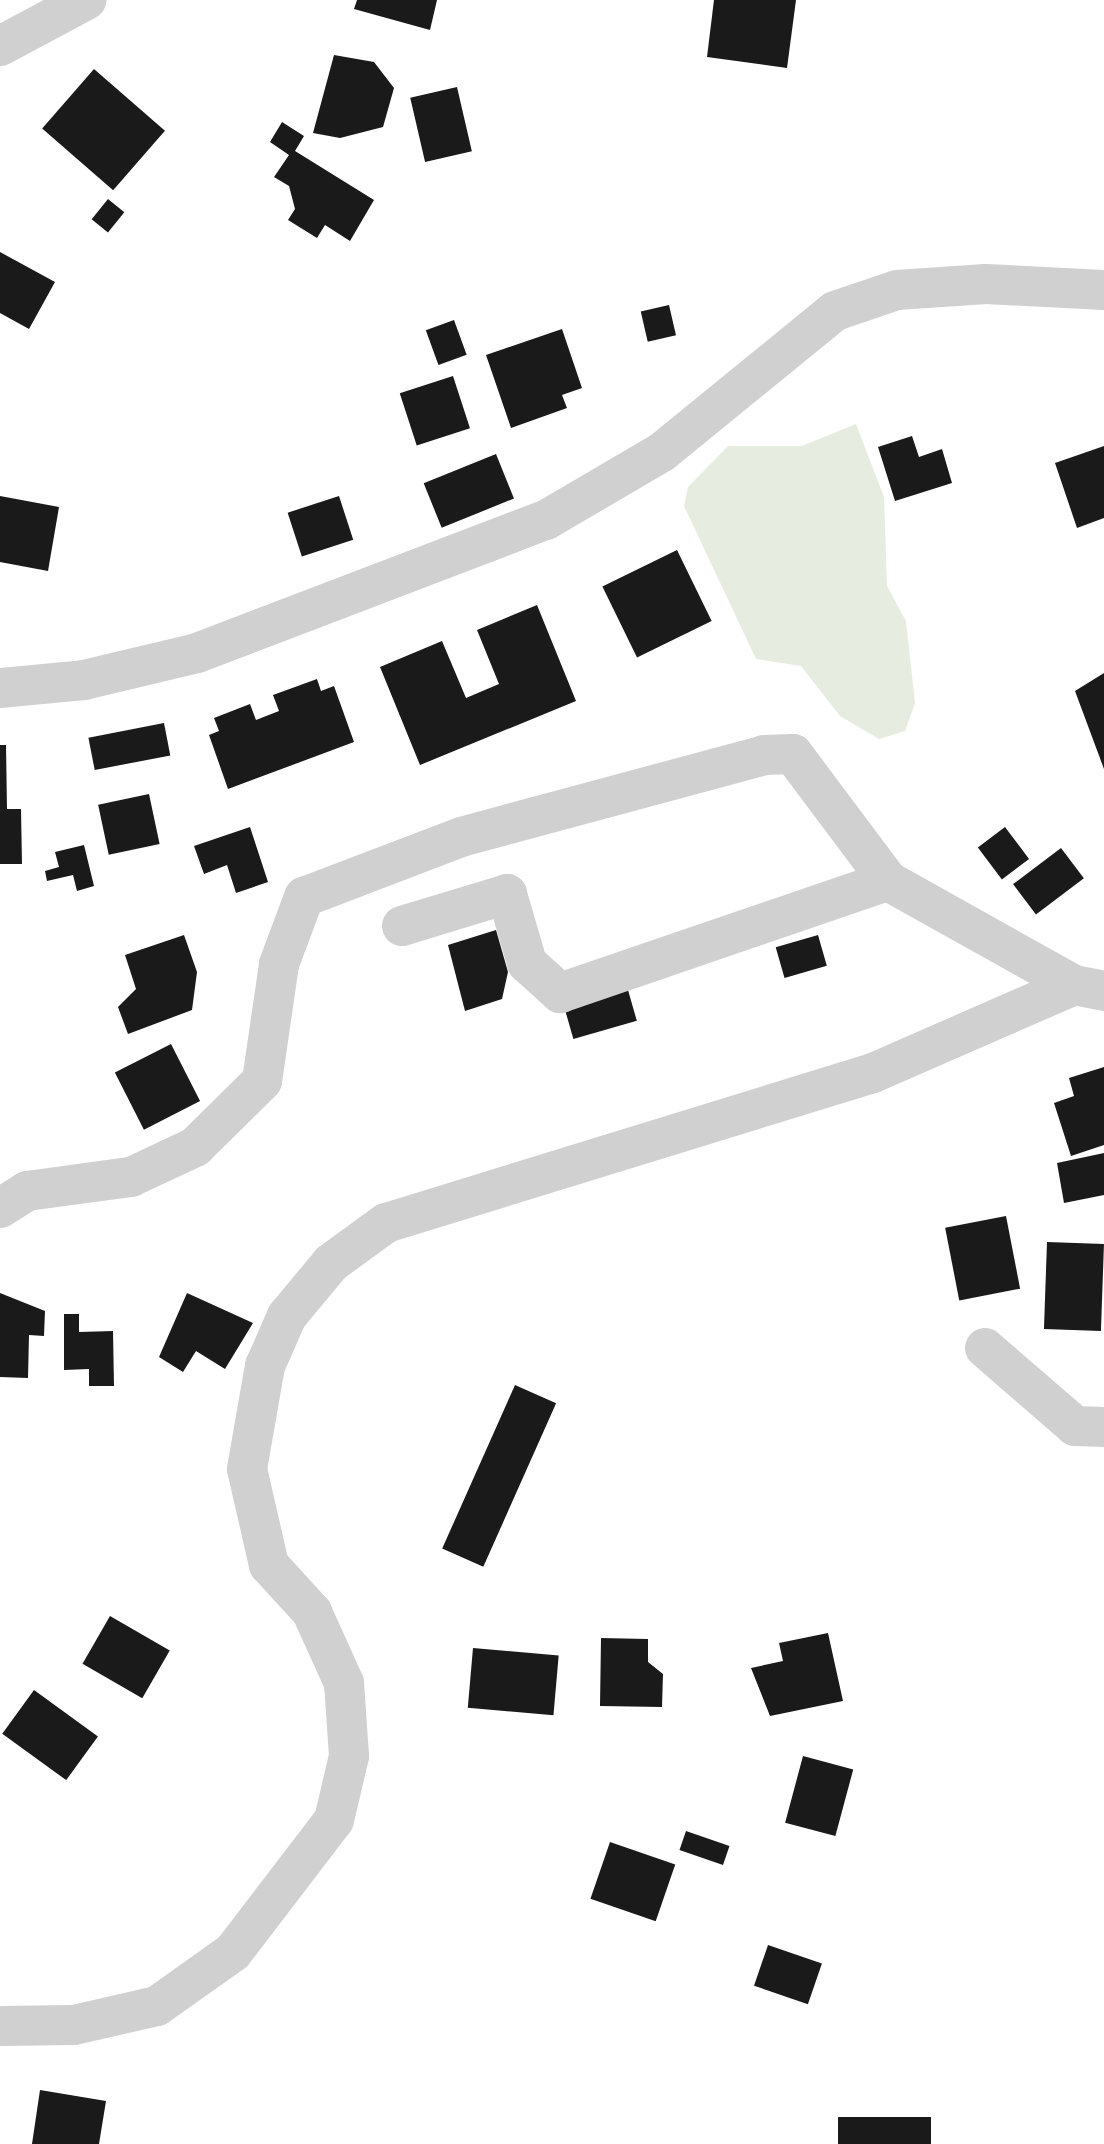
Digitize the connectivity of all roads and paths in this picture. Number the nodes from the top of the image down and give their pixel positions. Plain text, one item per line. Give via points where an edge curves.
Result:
1 (86, 0) edge
2 (0, 46) edge
3 (1104, 290) edge
4 (0, 688) edge
5 (888, 881) junction
6 (402, 926) dead end
7 (1089, 988) edge
8 (0, 1208) edge
9 (985, 1348) dead end
10 (1104, 1427) edge
11 (0, 2026) edge

1 - 2 street
3 - 4 street via 986,284 897,290 835,311 662,452 546,520 197,653 84,680
5 - 6 street via 560,993 527,963 507,894
5 - 7 street
5 - 8 street via 793,754 691,773 461,837 304,897 279,964 262,1081 195,1147 131,1177 27,1191
7 - 11 street via 873,1073 386,1223 331,1263 287,1316 265,1366 247,1469 269,1565 312,1612 344,1683 349,1756 334,1820 233,1952 157,2006 74,2025
9 - 10 street via 1075,1426

